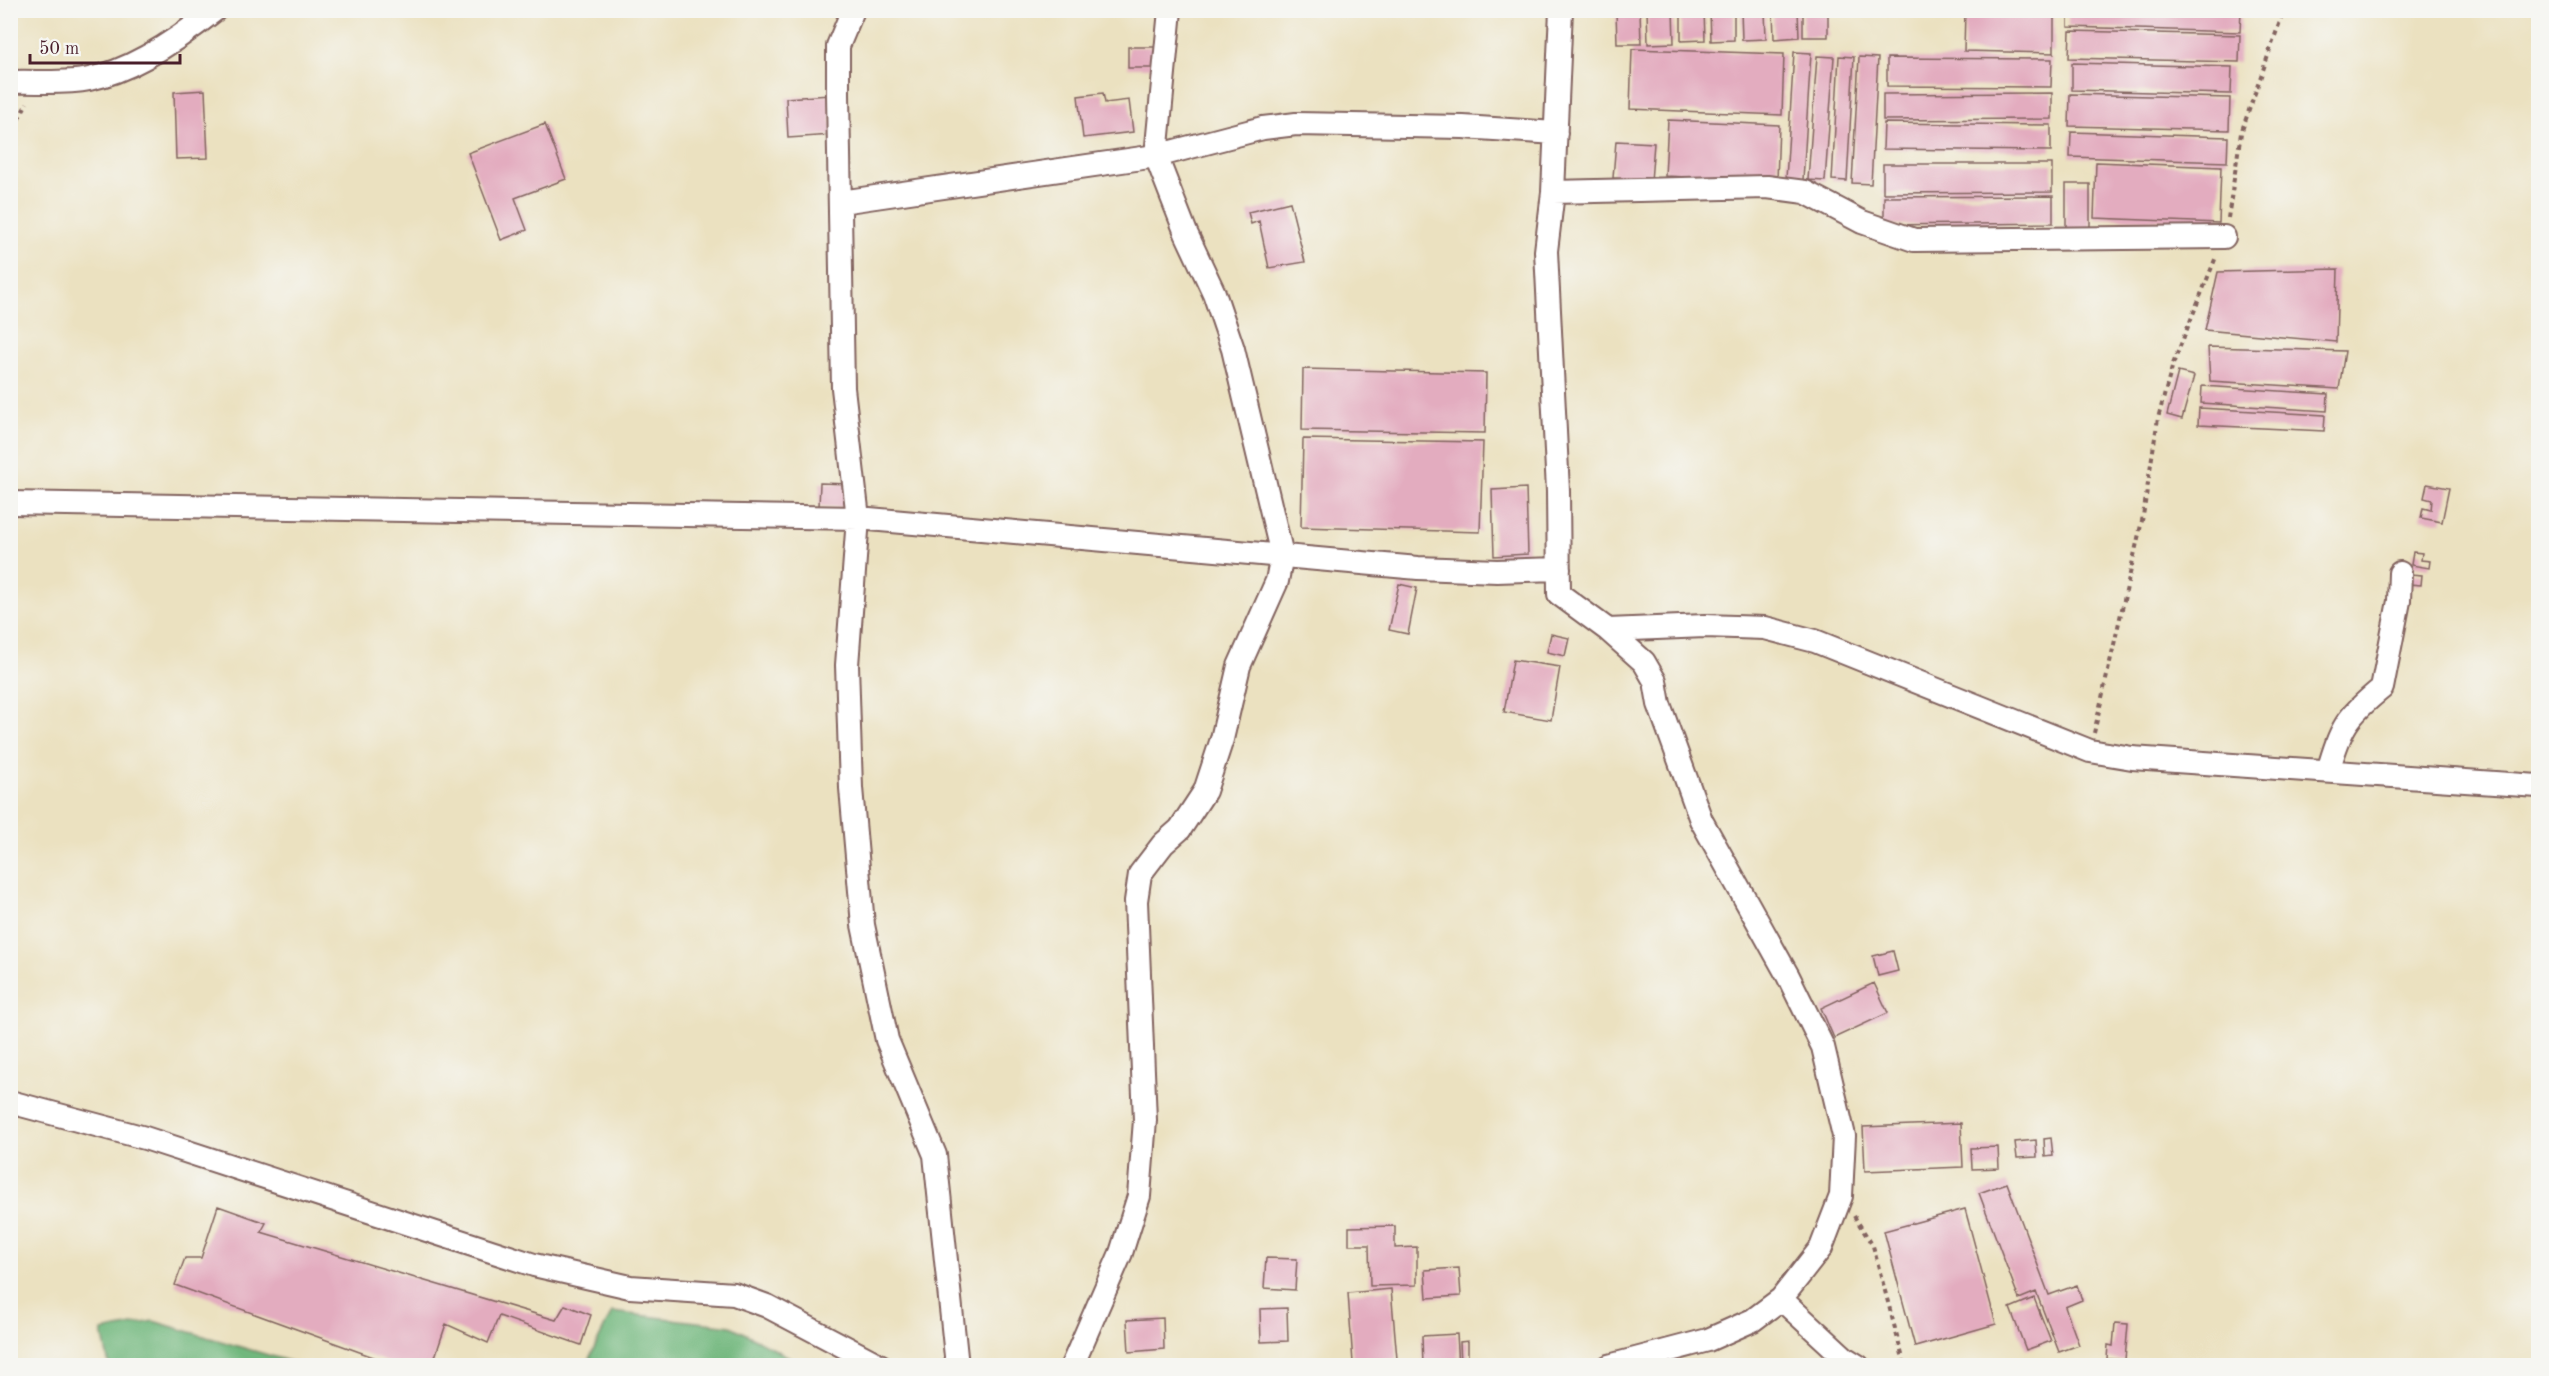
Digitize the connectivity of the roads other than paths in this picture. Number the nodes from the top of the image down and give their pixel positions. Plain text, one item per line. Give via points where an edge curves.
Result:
1 (214, 10) edge
2 (853, 10) edge
3 (1170, 10) edge
4 (1561, 10) edge
5 (10, 82) edge
6 (1556, 133) junction
7 (1156, 156) junction
8 (1553, 192) junction
9 (841, 202) junction
10 (2224, 237) road end
11 (10, 503) edge
12 (858, 518) junction
13 (1282, 555) junction
14 (1559, 569) junction
15 (2400, 573) dead end
16 (1608, 630) junction
17 (2328, 771) junction
18 (2538, 786) edge
19 (10, 1102) edge
20 (1781, 1299) junction
21 (881, 1365) edge
22 (957, 1365) edge
23 (1072, 1365) edge
24 (1609, 1365) edge
25 (1858, 1365) edge

1 - 5 street via 181,37 89,79
2 - 9 street via 838,46
3 - 7 street
4 - 6 street
6 - 7 street via 1296,124 1263,128
6 - 8 street
7 - 9 street
7 - 13 street via 1214,293 1233,349
8 - 10 street via 1767,187 1805,192 1862,222 1914,240
8 - 14 street via 1546,251
9 - 12 street via 843,388
11 - 12 street
12 - 13 street
12 - 22 street via 847,665 851,788 863,925 888,1040 935,1155
13 - 14 street via 1418,568
13 - 23 street via 1277,581 1239,666 1205,791 1180,829 1140,874 1136,901 1145,1120 1139,1196 1120,1253
14 - 16 street via 1559,594
15 - 17 street via 2382,688 2354,710 2338,737
16 - 17 street via 1765,628 1815,641 2090,751 2132,758
16 - 20 street via 1644,662 1655,681 1659,704 1701,820 1823,1047 1844,1136 1841,1196 1821,1248
17 - 18 street
19 - 21 street via 145,1138 534,1264 630,1287 734,1294 767,1306
20 - 24 street via 1753,1320 1708,1340
20 - 25 street via 1845,1358

